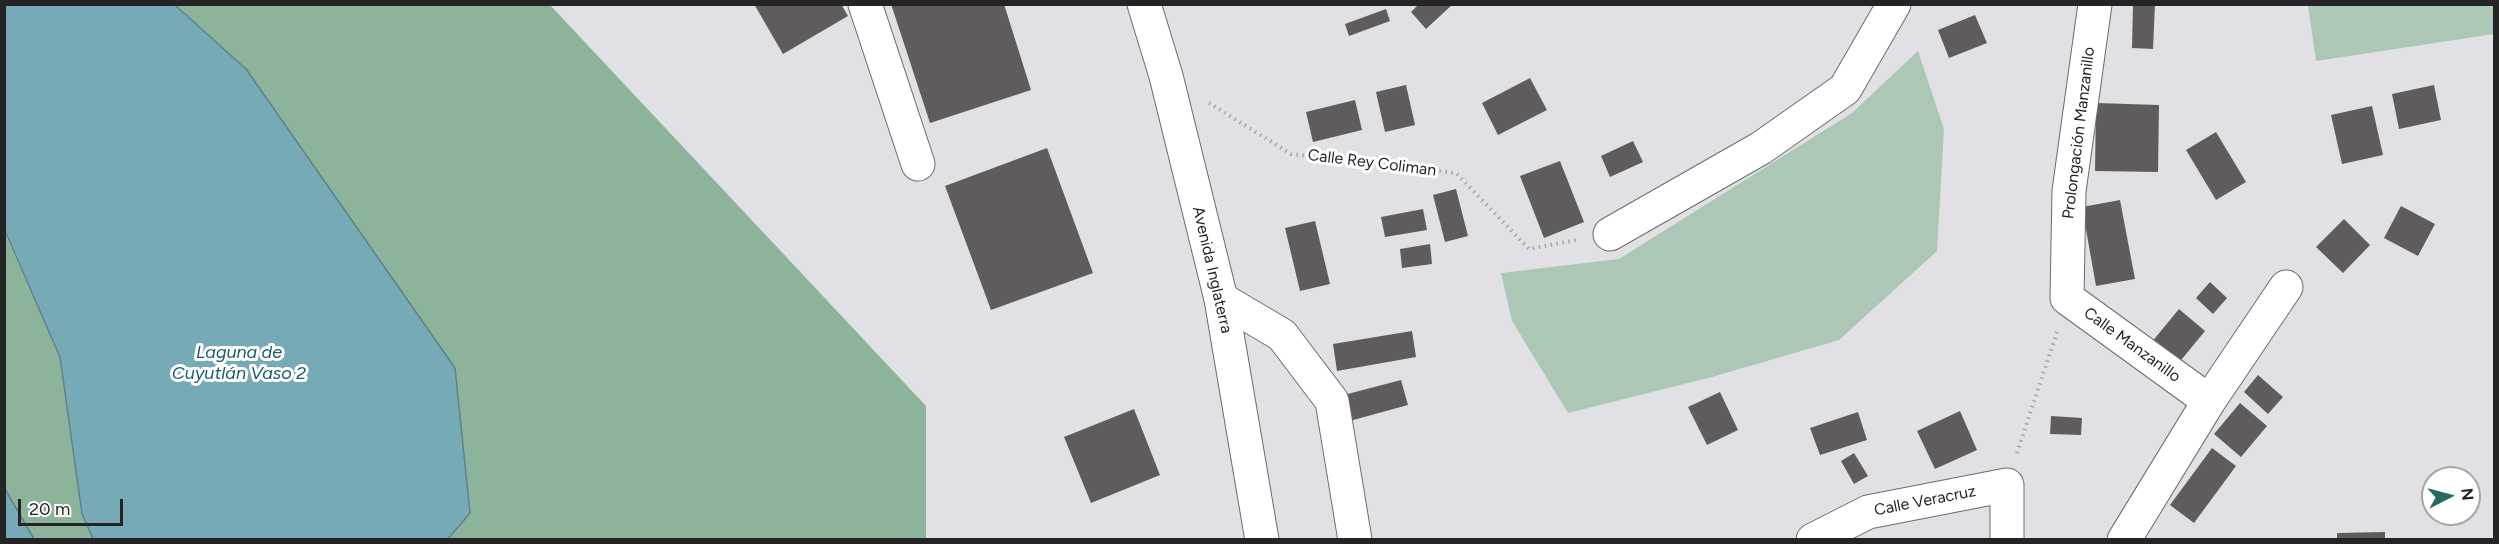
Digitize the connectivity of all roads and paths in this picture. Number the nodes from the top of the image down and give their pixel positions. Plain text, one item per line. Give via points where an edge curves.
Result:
1 (865, 4) edge
2 (1144, 4) edge
3 (1894, 4) edge
4 (2095, 4) edge
5 (1166, 76) junction
6 (918, 164) dead end
7 (1610, 234) joint
8 (2286, 287) dead end
9 (2067, 298) junction
10 (1221, 299) junction
11 (2209, 402) junction
12 (2007, 485) junction
13 (1262, 540) edge
14 (1355, 540) edge
15 (1813, 540) edge
16 (2007, 540) edge
17 (2124, 540) edge

1 - 6 street
2 - 5 street, Avenida Inglaterra
3 - 7 street via 1845,89 1761,148
4 - 9 street, Prolongación Manzanillo via 2069,191
5 - 7 path, Calle Rey Coliman via 1291,154 1456,173 1529,249
5 - 10 street, Avenida Inglaterra
8 - 11 street
9 - 11 street, Calle Manzanillo
9 - 12 path, Calle Manzanillo
10 - 13 street, Avenida Inglaterra
10 - 14 street via 1282,334 1332,401
11 - 17 street
12 - 15 street, Calle Veracruz via 1868,512
12 - 16 street

